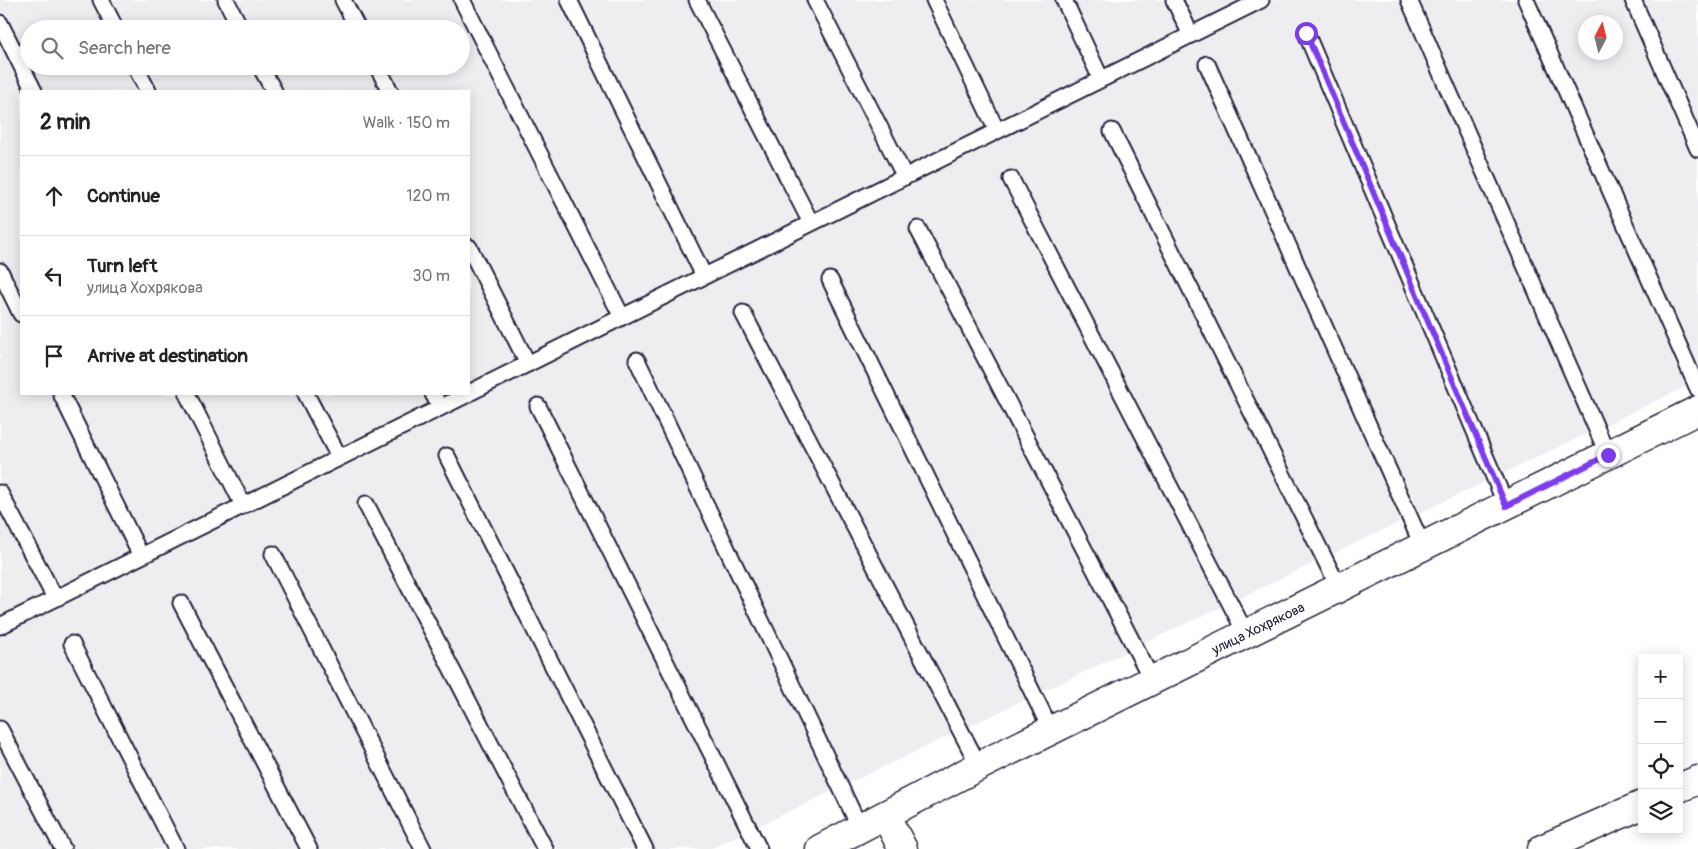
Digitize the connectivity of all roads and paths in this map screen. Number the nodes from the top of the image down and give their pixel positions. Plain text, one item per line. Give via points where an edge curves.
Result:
1 (101, 0) edge
2 (226, 0) edge
3 (344, 0) edge
4 (462, 0) edge
5 (569, 0) edge
6 (697, 0) edge
7 (815, 0) edge
8 (934, 0) edge
9 (1064, 0) edge
10 (1174, 0) edge
11 (1261, 0) edge
12 (1409, 0) edge
13 (1526, 0) edge
14 (1633, 0) edge
15 (111, 20) edge
16 (236, 20) edge
17 (354, 20) edge
18 (0, 23) edge
19 (1306, 33) dead end
20 (1191, 35) junction
21 (20, 63) edge
22 (1207, 64) dead end
23 (26, 75) edge
24 (140, 75) edge
25 (265, 75) edge
26 (382, 75) edge
27 (1102, 79) junction
28 (34, 90) edge
29 (147, 90) edge
30 (273, 90) edge
31 (389, 90) edge
32 (997, 131) junction
33 (1112, 131) dead end
34 (1698, 149) edge
35 (905, 177) junction
36 (1011, 179) dead end
37 (811, 223) junction
38 (918, 229) dead end
39 (470, 249) edge
40 (0, 271) edge
41 (704, 276) junction
42 (830, 280) dead end
43 (20, 312) edge
44 (743, 313) dead end
45 (622, 317) junction
46 (637, 360) dead end
47 (528, 364) junction
48 (1698, 389) edge
49 (470, 392) edge
50 (61, 395) edge
51 (188, 395) edge
52 (307, 395) edge
53 (434, 395) edge
54 (464, 395) edge
55 (538, 406) dead end
56 (440, 407) junction
57 (1698, 410) edge
58 (1608, 455) junction
59 (447, 456) dead end
60 (339, 457) junction
61 (0, 494) edge
62 (366, 504) dead end
63 (243, 505) junction
64 (1506, 506) junction
65 (1423, 547) junction
66 (273, 554) dead end
67 (141, 556) junction
68 (1339, 588) junction
69 (56, 598) junction
70 (181, 603) dead end
71 (0, 626) edge
72 (1246, 634) junction
73 (72, 644) dead end
74 (1152, 680) junction
75 (0, 729) edge
76 (1051, 730) junction
77 (979, 766) junction
78 (1698, 780) edge
79 (1683, 786) edge
80 (1638, 807) edge
81 (885, 816) junction
82 (860, 828) junction
83 (63, 849) edge
84 (176, 849) edge
85 (309, 849) edge
86 (423, 849) edge
87 (545, 849) edge
88 (644, 849) edge
89 (759, 849) edge
90 (820, 849) edge
91 (902, 849) edge
92 (1542, 849) edge

1 - 15 lane
2 - 16 lane
3 - 17 lane
4 - 45 lane
5 - 41 lane
6 - 37 lane
7 - 35 lane
8 - 32 lane
9 - 27 lane
10 - 20 lane
11 - 20 lane
12 - 58 lane
13 - 48 lane
14 - 34 lane
18 - 21 lane
19 - 64 lane
20 - 27 lane
22 - 65 lane
23 - 28 lane
24 - 29 lane
25 - 30 lane
26 - 31 lane
27 - 32 lane
32 - 35 lane
33 - 68 lane
35 - 37 lane
36 - 72 lane
37 - 41 lane
38 - 74 lane
39 - 47 lane
40 - 43 lane
41 - 45 lane
42 - 76 lane
44 - 77 lane
45 - 47 lane
46 - 82 lane
47 - 49 lane
50 - 67 lane
51 - 63 lane
52 - 60 lane
53 - 56 lane
54 - 56 lane
55 - 89 lane
56 - 60 lane
57 - 58 street, улица Хохрякова
58 - 64 street, улица Хохрякова
59 - 88 lane
60 - 63 lane
61 - 69 lane
62 - 87 lane
63 - 67 lane
64 - 65 street, улица Хохрякова
65 - 68 street, улица Хохрякова
66 - 86 lane
67 - 69 lane
68 - 72 street, улица Хохрякова
69 - 71 lane
70 - 85 lane
72 - 74 street, улица Хохрякова
73 - 84 lane
74 - 76 street, улица Хохрякова
75 - 83 lane
76 - 77 street, улица Хохрякова
77 - 81 street, улица Хохрякова
78 - 79 street
80 - 92 street
81 - 82 street, улица Хохрякова
81 - 91 street
82 - 90 street, улица Хохрякова

